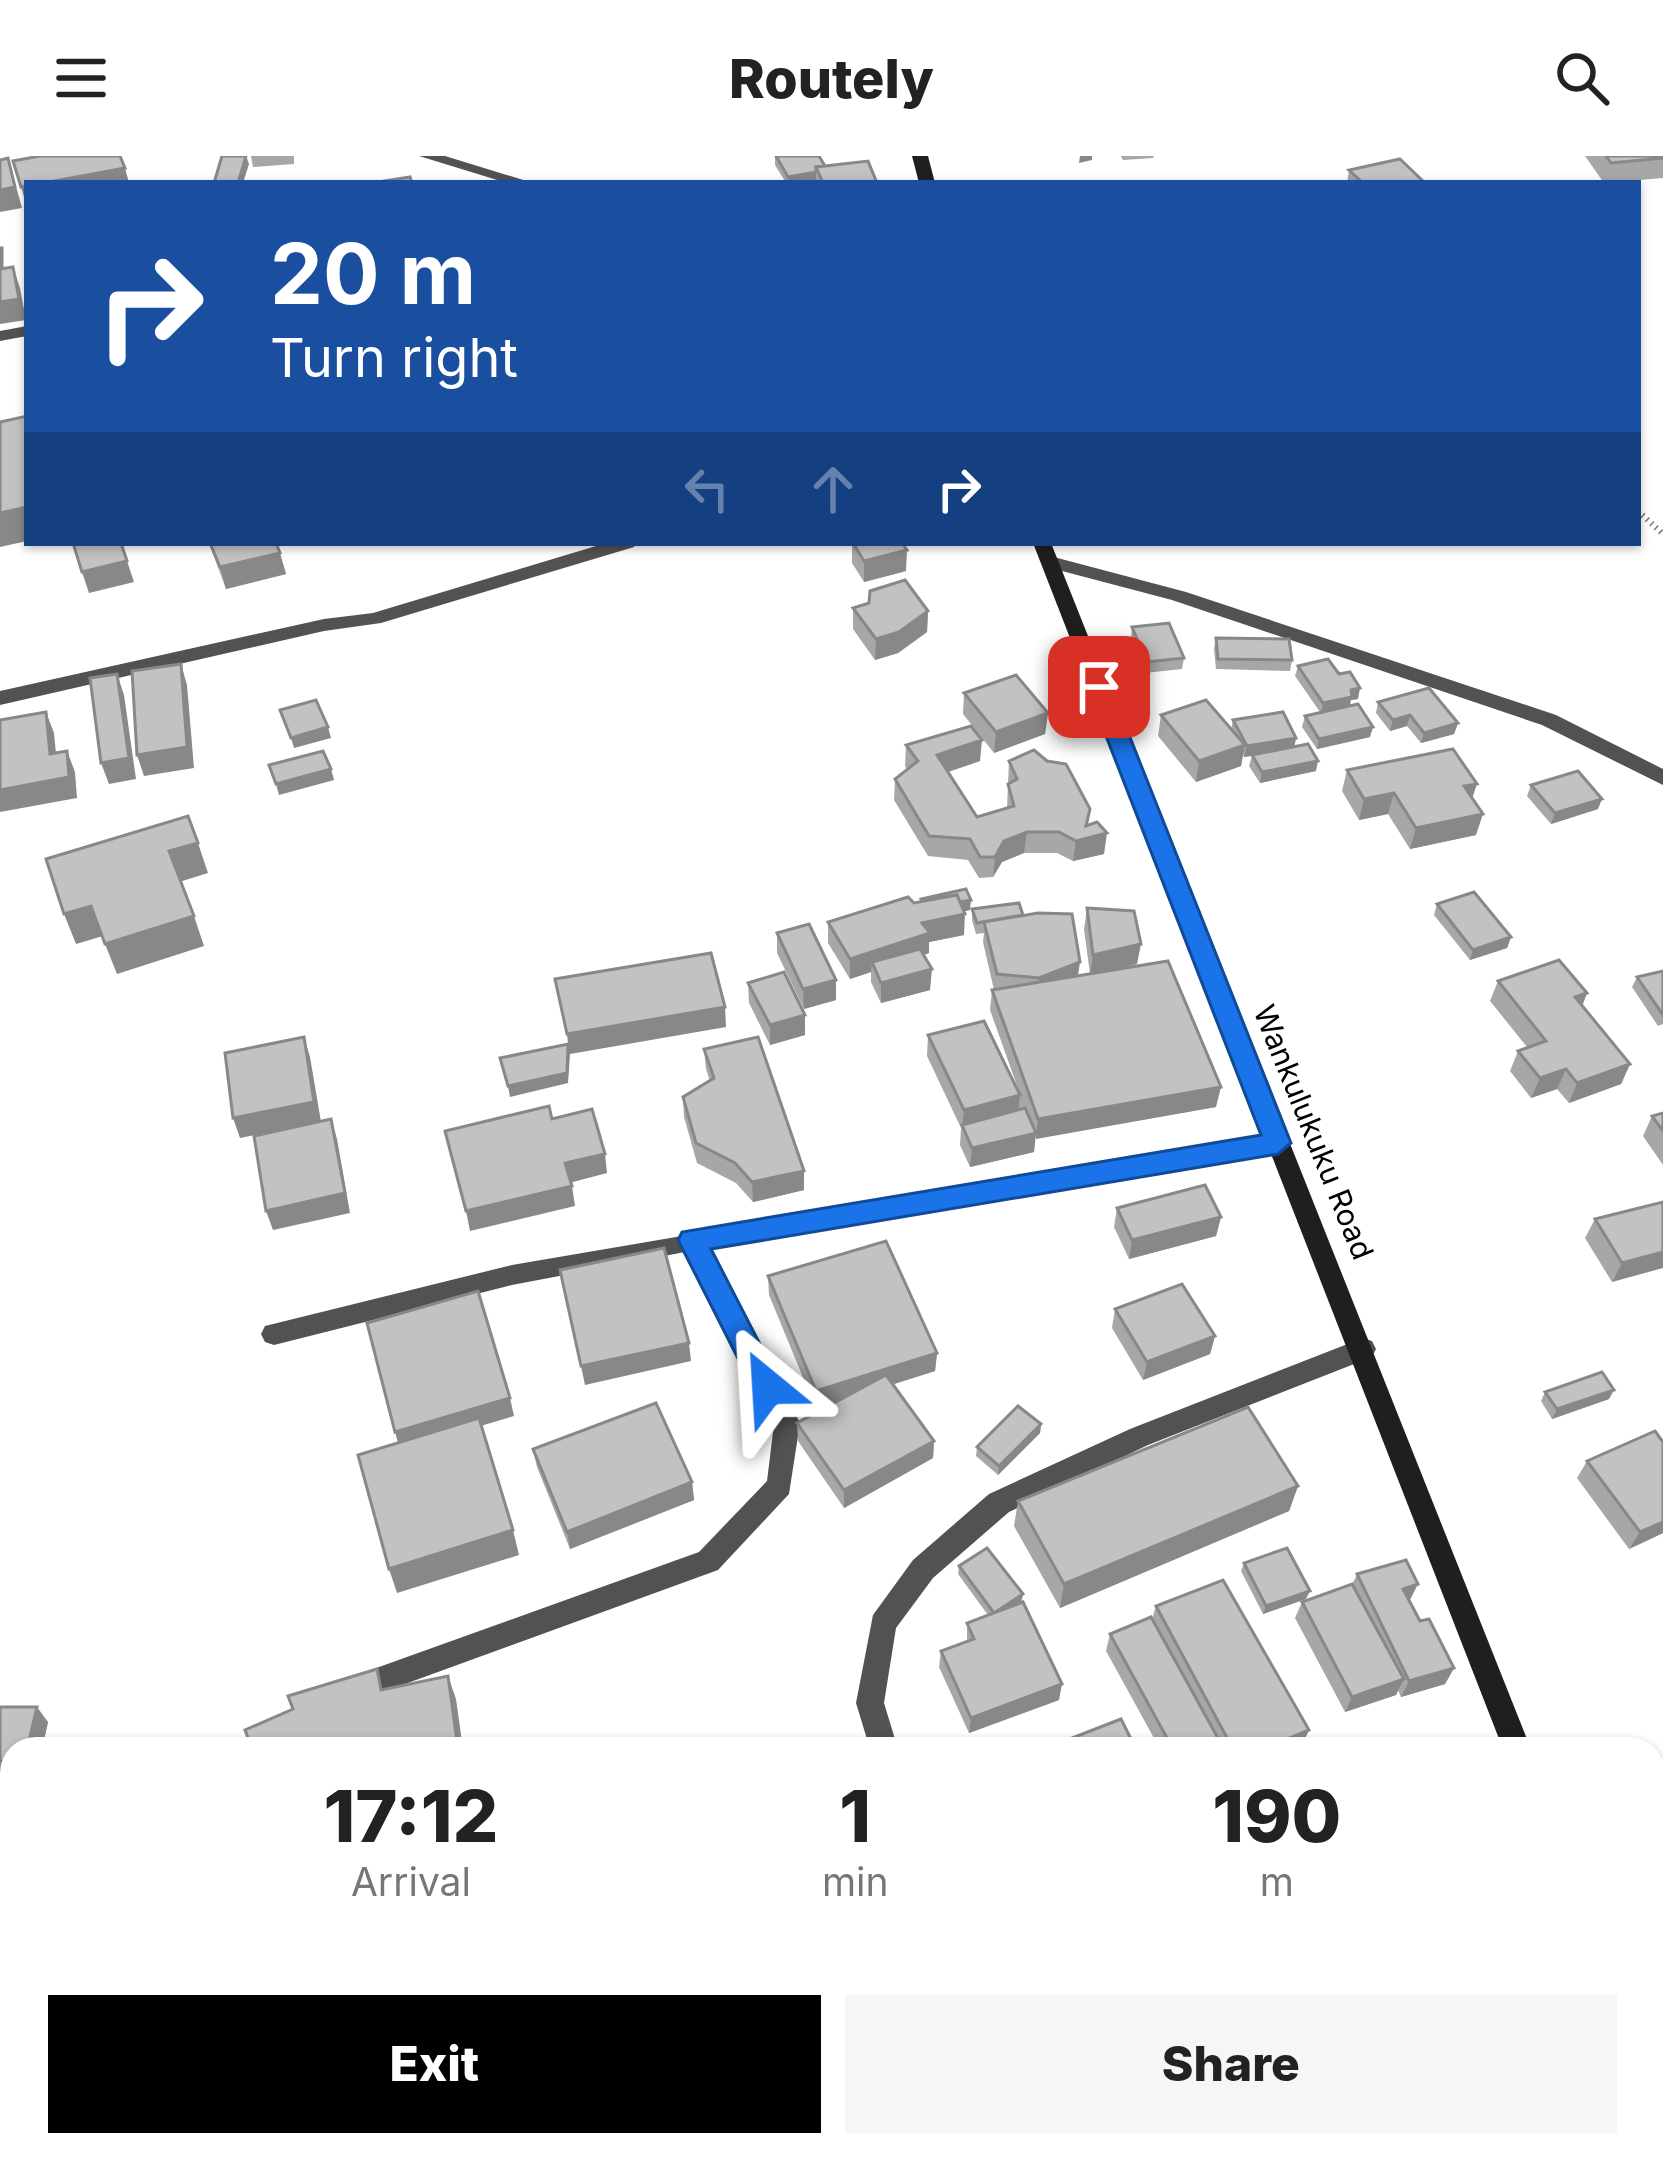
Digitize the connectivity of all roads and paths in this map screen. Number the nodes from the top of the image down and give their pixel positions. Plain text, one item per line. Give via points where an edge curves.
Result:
1 (427, 156) edge
2 (514, 180) edge
3 (617, 546) edge
4 (1046, 552) edge
5 (0, 698) edge
6 (1663, 778) edge
7 (1278, 1143) junction
8 (692, 1240) junction
9 (274, 1334) dead end
10 (1363, 1349) junction
11 (330, 1698) edge
12 (880, 1737) edge
13 (1512, 1737) edge

1 - 2 street
3 - 5 street via 374,619
4 - 6 street via 1549,720
4 - 7 main road, Wankulukuku Road
7 - 8 street
7 - 10 main road, Wankulukuku Road
8 - 9 street
8 - 11 street via 787,1424 780,1486 708,1561
10 - 12 street via 999,1502 923,1569 883,1624 869,1703
10 - 13 main road, Wankulukuku Road

